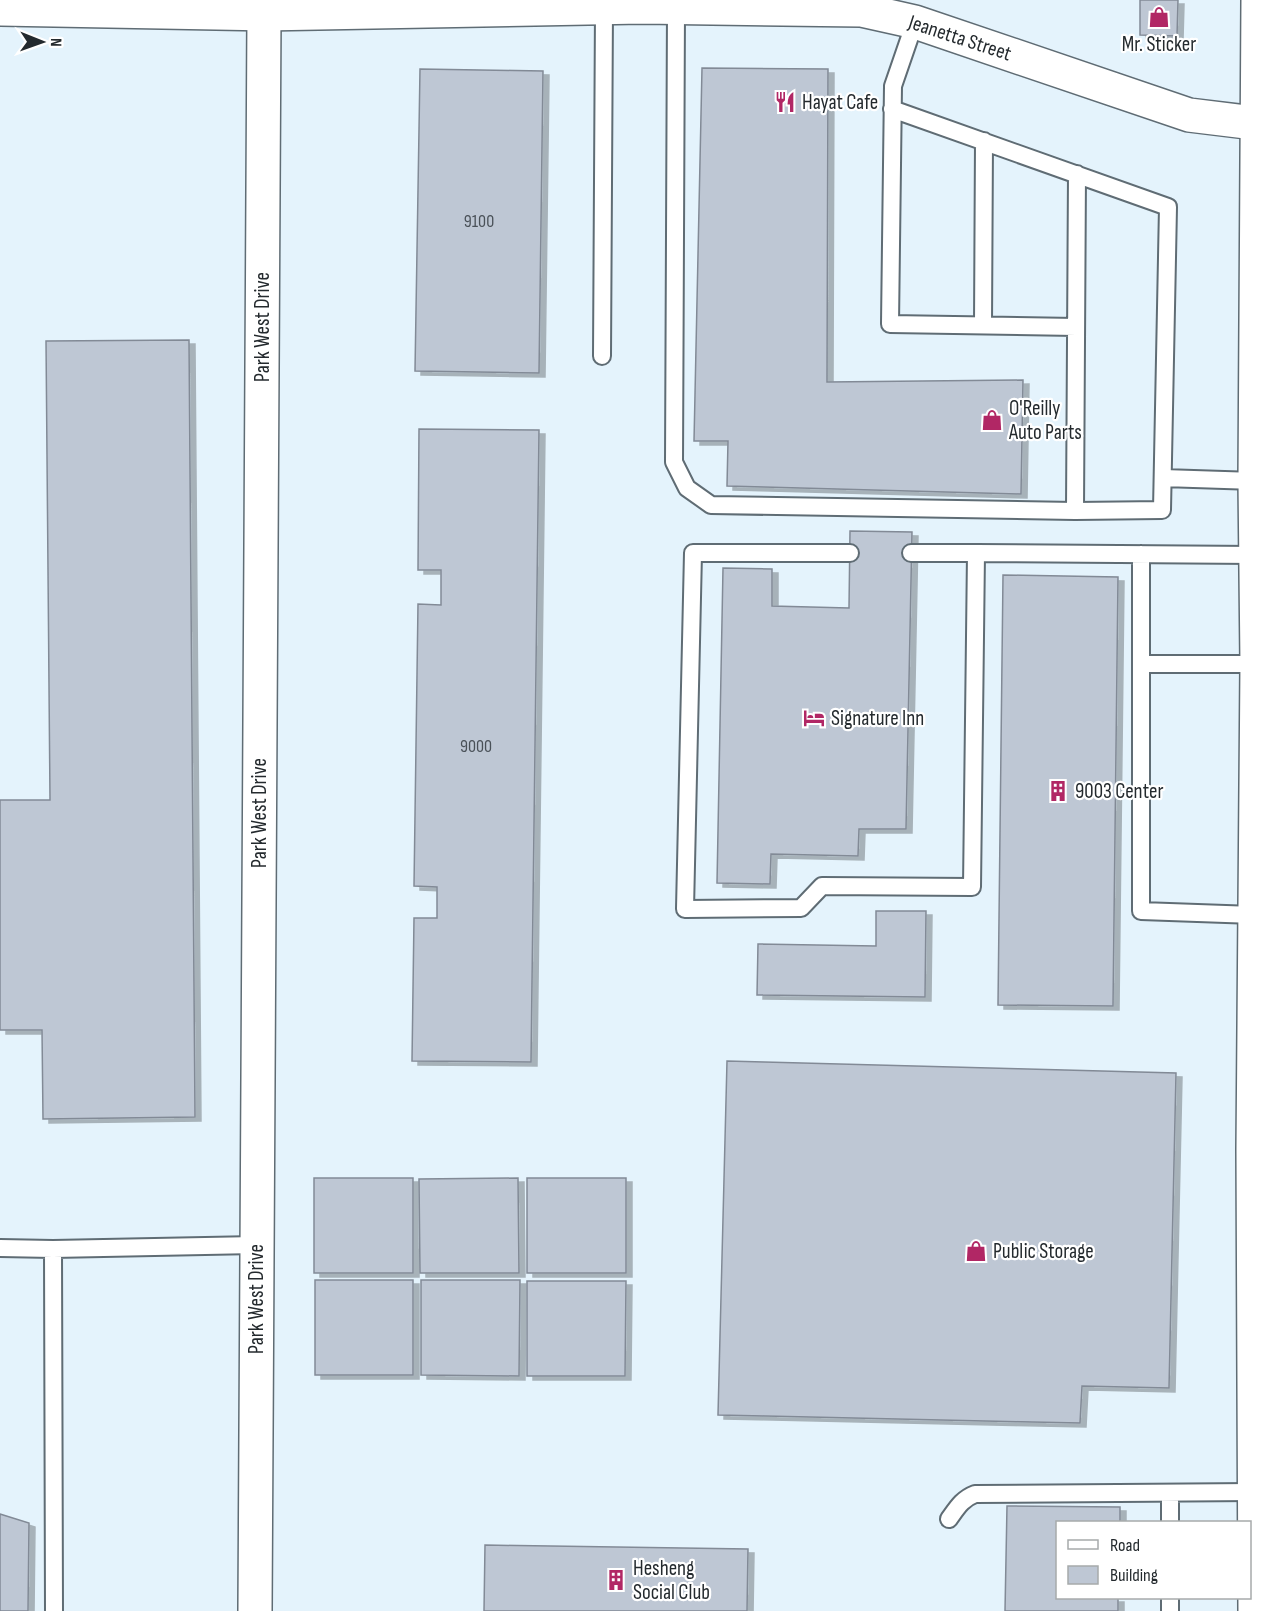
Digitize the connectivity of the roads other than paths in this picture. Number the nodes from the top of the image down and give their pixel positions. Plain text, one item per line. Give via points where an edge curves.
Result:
1 (1258, 0) edge
2 (623, 5) edge
3 (38, 6) edge
4 (0, 9) edge
5 (676, 9) junction
6 (264, 14) junction
7 (915, 22) junction
8 (892, 109) junction
9 (1260, 124) edge
10 (984, 141) junction
11 (1077, 174) junction
12 (983, 325) junction
13 (1076, 327) junction
14 (602, 356) dead end
15 (1163, 478) junction
16 (1255, 481) junction
17 (1075, 511) junction
18 (850, 553) dead end
19 (911, 553) dead end
20 (976, 553) junction
21 (1141, 554) junction
22 (1256, 555) junction
23 (1142, 664) junction
24 (1260, 665) edge
25 (1254, 915) junction
26 (1258, 1049) edge
27 (256, 1245) junction
28 (0, 1248) edge
29 (53, 1249) junction
30 (1254, 1492) junction
31 (1170, 1493) junction
32 (949, 1519) dead end
33 (1170, 1521) edge
34 (54, 1611) edge
35 (255, 1611) edge
36 (1255, 1611) edge

1 - 9 street
2 - 5 street, Jeanetta Street
2 - 6 street, Jeanetta Street
2 - 14 lane
3 - 4 street, Jeanetta Street
3 - 6 street, Jeanetta Street
5 - 7 street, Jeanetta Street via 861,10
5 - 17 lane via 674,462 687,488 711,505
6 - 27 street, Park West Drive
7 - 8 lane via 893,86
7 - 9 street, Jeanetta Street via 1189,115
8 - 10 lane
8 - 12 lane via 890,324
9 - 16 street
10 - 11 lane
10 - 12 lane
11 - 13 lane
11 - 15 lane via 1168,207
12 - 13 lane
13 - 17 lane
15 - 16 lane
15 - 17 lane via 1162,510
16 - 22 street
18 - 20 lane via 693,553 685,909 801,908 822,885 972,887
19 - 20 lane
20 - 21 lane
21 - 22 lane
21 - 23 lane
22 - 24 street
23 - 24 lane
23 - 25 lane via 1141,912
24 - 25 street
25 - 26 street
26 - 30 street
27 - 29 lane
27 - 35 street, Park West Drive
28 - 29 lane
29 - 34 lane
30 - 31 lane
30 - 36 street
31 - 32 lane via 975,1494 960,1503
31 - 33 lane

